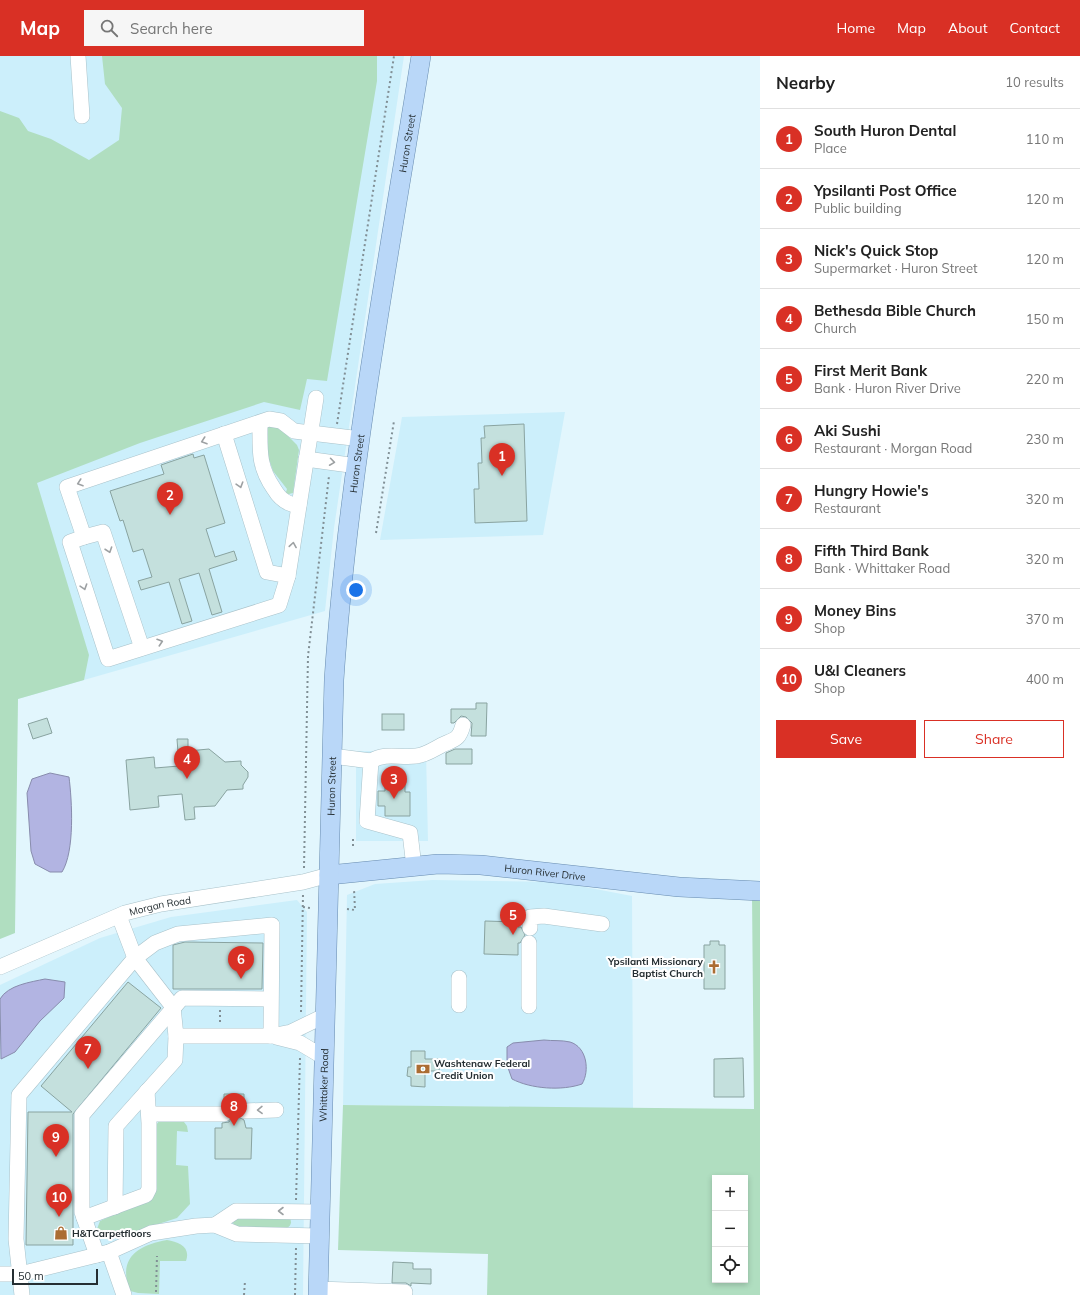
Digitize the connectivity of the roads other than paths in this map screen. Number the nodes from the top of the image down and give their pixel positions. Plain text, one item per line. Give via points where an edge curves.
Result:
1 (78, 56) edge
2 (421, 56) edge
3 (82, 116) dead end
4 (316, 398) dead end
5 (260, 423) junction
6 (310, 433) junction
7 (224, 434) junction
8 (361, 439) junction
9 (306, 459) junction
10 (357, 466) junction
11 (299, 505) junction
12 (84, 537) junction
13 (288, 576) junction
14 (142, 648) junction
15 (463, 725) dead end
16 (332, 756) junction
17 (371, 761) junction
18 (414, 867) junction
19 (329, 875) junction
20 (760, 891) edge
21 (119, 916) junction
22 (602, 924) dead end
23 (530, 928) dead end
24 (529, 943) dead end
25 (135, 958) junction
26 (0, 967) edge
27 (459, 978) dead end
28 (270, 999) junction
29 (459, 1005) dead end
30 (529, 1006) dead end
31 (173, 1008) junction
32 (326, 1015) junction
33 (176, 1036) junction
34 (272, 1036) junction
35 (325, 1058) junction
36 (147, 1091) junction
37 (276, 1110) dead end
38 (244, 1111) tunnel mouth
39 (149, 1114) junction
40 (224, 1114) tunnel mouth
41 (115, 1207) junction
42 (320, 1212) junction
43 (84, 1218) junction
44 (215, 1225) junction
45 (320, 1236) junction
46 (103, 1254) junction
47 (0, 1274) edge
48 (20, 1274) junction
49 (318, 1292) edge
50 (405, 1292) dead end
51 (22, 1295) edge
52 (124, 1295) edge

1 - 3 street
2 - 8 main road, Huron Street
4 - 6 street
5 - 6 street via 269,419 282,421 294,431
5 - 7 street
5 - 11 street via 261,462 265,476 281,500
6 - 8 street
6 - 9 street
7 -> 12 street via 67,487
7 -> 13 street via 267,572
8 - 10 main road, Huron Street
9 -> 10 street
9 - 11 street
10 - 16 main road, Huron Street via 341,597 334,680
13 -> 11 street
12 -> 14 street via 103,532
12 -> 14 street via 70,542 108,659
14 -> 13 street via 279,605
15 - 17 street via 455,741 428,753 407,756 386,754
16 - 17 street
16 - 19 main road, Huron Street
17 - 18 street via 367,821 410,833
18 - 19 main road, Huron River Drive
18 - 20 main road, Huron River Drive via 438,864 481,866 672,886
19 - 21 street, Morgan Road via 303,882 160,904
19 - 32 main road, Whittaker Road
21 - 25 street
21 - 26 street, Morgan Road
22 - 23 street via 544,916 530,917
24 - 30 street
25 - 28 street via 155,943 178,934 272,925
25 - 31 street
25 - 48 street via 19,1095 16,1239
27 - 29 street
28 - 31 street via 182,998
28 - 34 street
31 - 33 street
31 - 43 street via 82,1115
32 - 34 street via 291,1032
32 - 35 main road, Whittaker Road
33 - 34 street
33 - 36 street via 175,1060
34 - 35 street via 300,1043
35 - 42 main road, Whittaker Road
36 - 39 street
36 - 41 street via 116,1126
37 -> 38 street
39 - 40 street
39 - 41 street via 146,1195
41 - 43 street
42 -> 44 street via 236,1211
42 - 45 main road, Whittaker Road
43 - 46 street
44 - 45 street via 237,1234
44 - 46 street via 150,1233
45 - 49 main road, Whittaker Road
46 - 48 street
46 - 52 street
47 - 48 street
48 - 51 street
49 - 50 street

